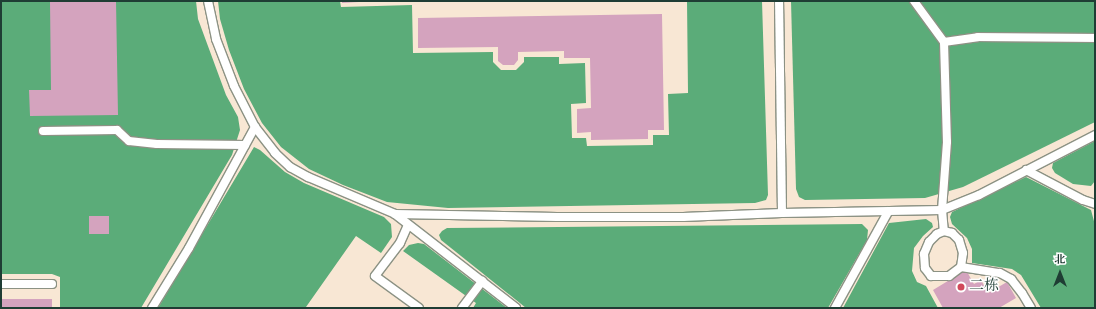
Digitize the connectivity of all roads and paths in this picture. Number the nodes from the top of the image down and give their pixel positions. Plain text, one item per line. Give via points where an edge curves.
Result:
1 (208, 1) edge
2 (779, 1) edge
3 (914, 1) edge
4 (1095, 38) edge
5 (944, 42) junction
6 (255, 127) junction
7 (43, 131) dead end
8 (1095, 135) edge
9 (245, 145) junction
10 (1026, 170) junction
11 (1095, 204) edge
12 (942, 210) junction
13 (782, 212) junction
14 (888, 212) junction
15 (395, 214) junction
16 (408, 225) junction
17 (944, 231) junction
18 (961, 267) junction
19 (482, 281) junction
20 (1, 284) edge
21 (52, 284) dead end
22 (152, 308) edge
23 (419, 308) edge
24 (462, 308) edge
25 (516, 308) edge
26 (835, 308) edge
27 (1031, 308) edge

1 - 6 lane via 216,39 234,86
2 - 13 lane
3 - 5 lane
4 - 5 lane via 978,37
5 - 12 lane via 948,142
6 - 9 lane
6 - 15 lane via 275,153 290,167
7 - 9 lane via 117,130 129,141 157,144
8 - 10 lane
9 - 22 lane via 190,248
10 - 11 lane
10 - 12 lane via 979,195
12 - 14 lane
12 - 17 lane
13 - 14 lane
13 - 15 lane via 683,217
14 - 26 lane
15 - 16 lane
16 - 19 lane
16 - 23 lane via 400,243 375,276
17 - 18 lane via 952,233 959,240 963,253
17 - 18 lane via 929,242 924,254 925,268 931,276 940,277 949,276
18 - 27 lane via 1000,274 1011,279
19 - 24 lane
19 - 25 lane
20 - 21 lane

